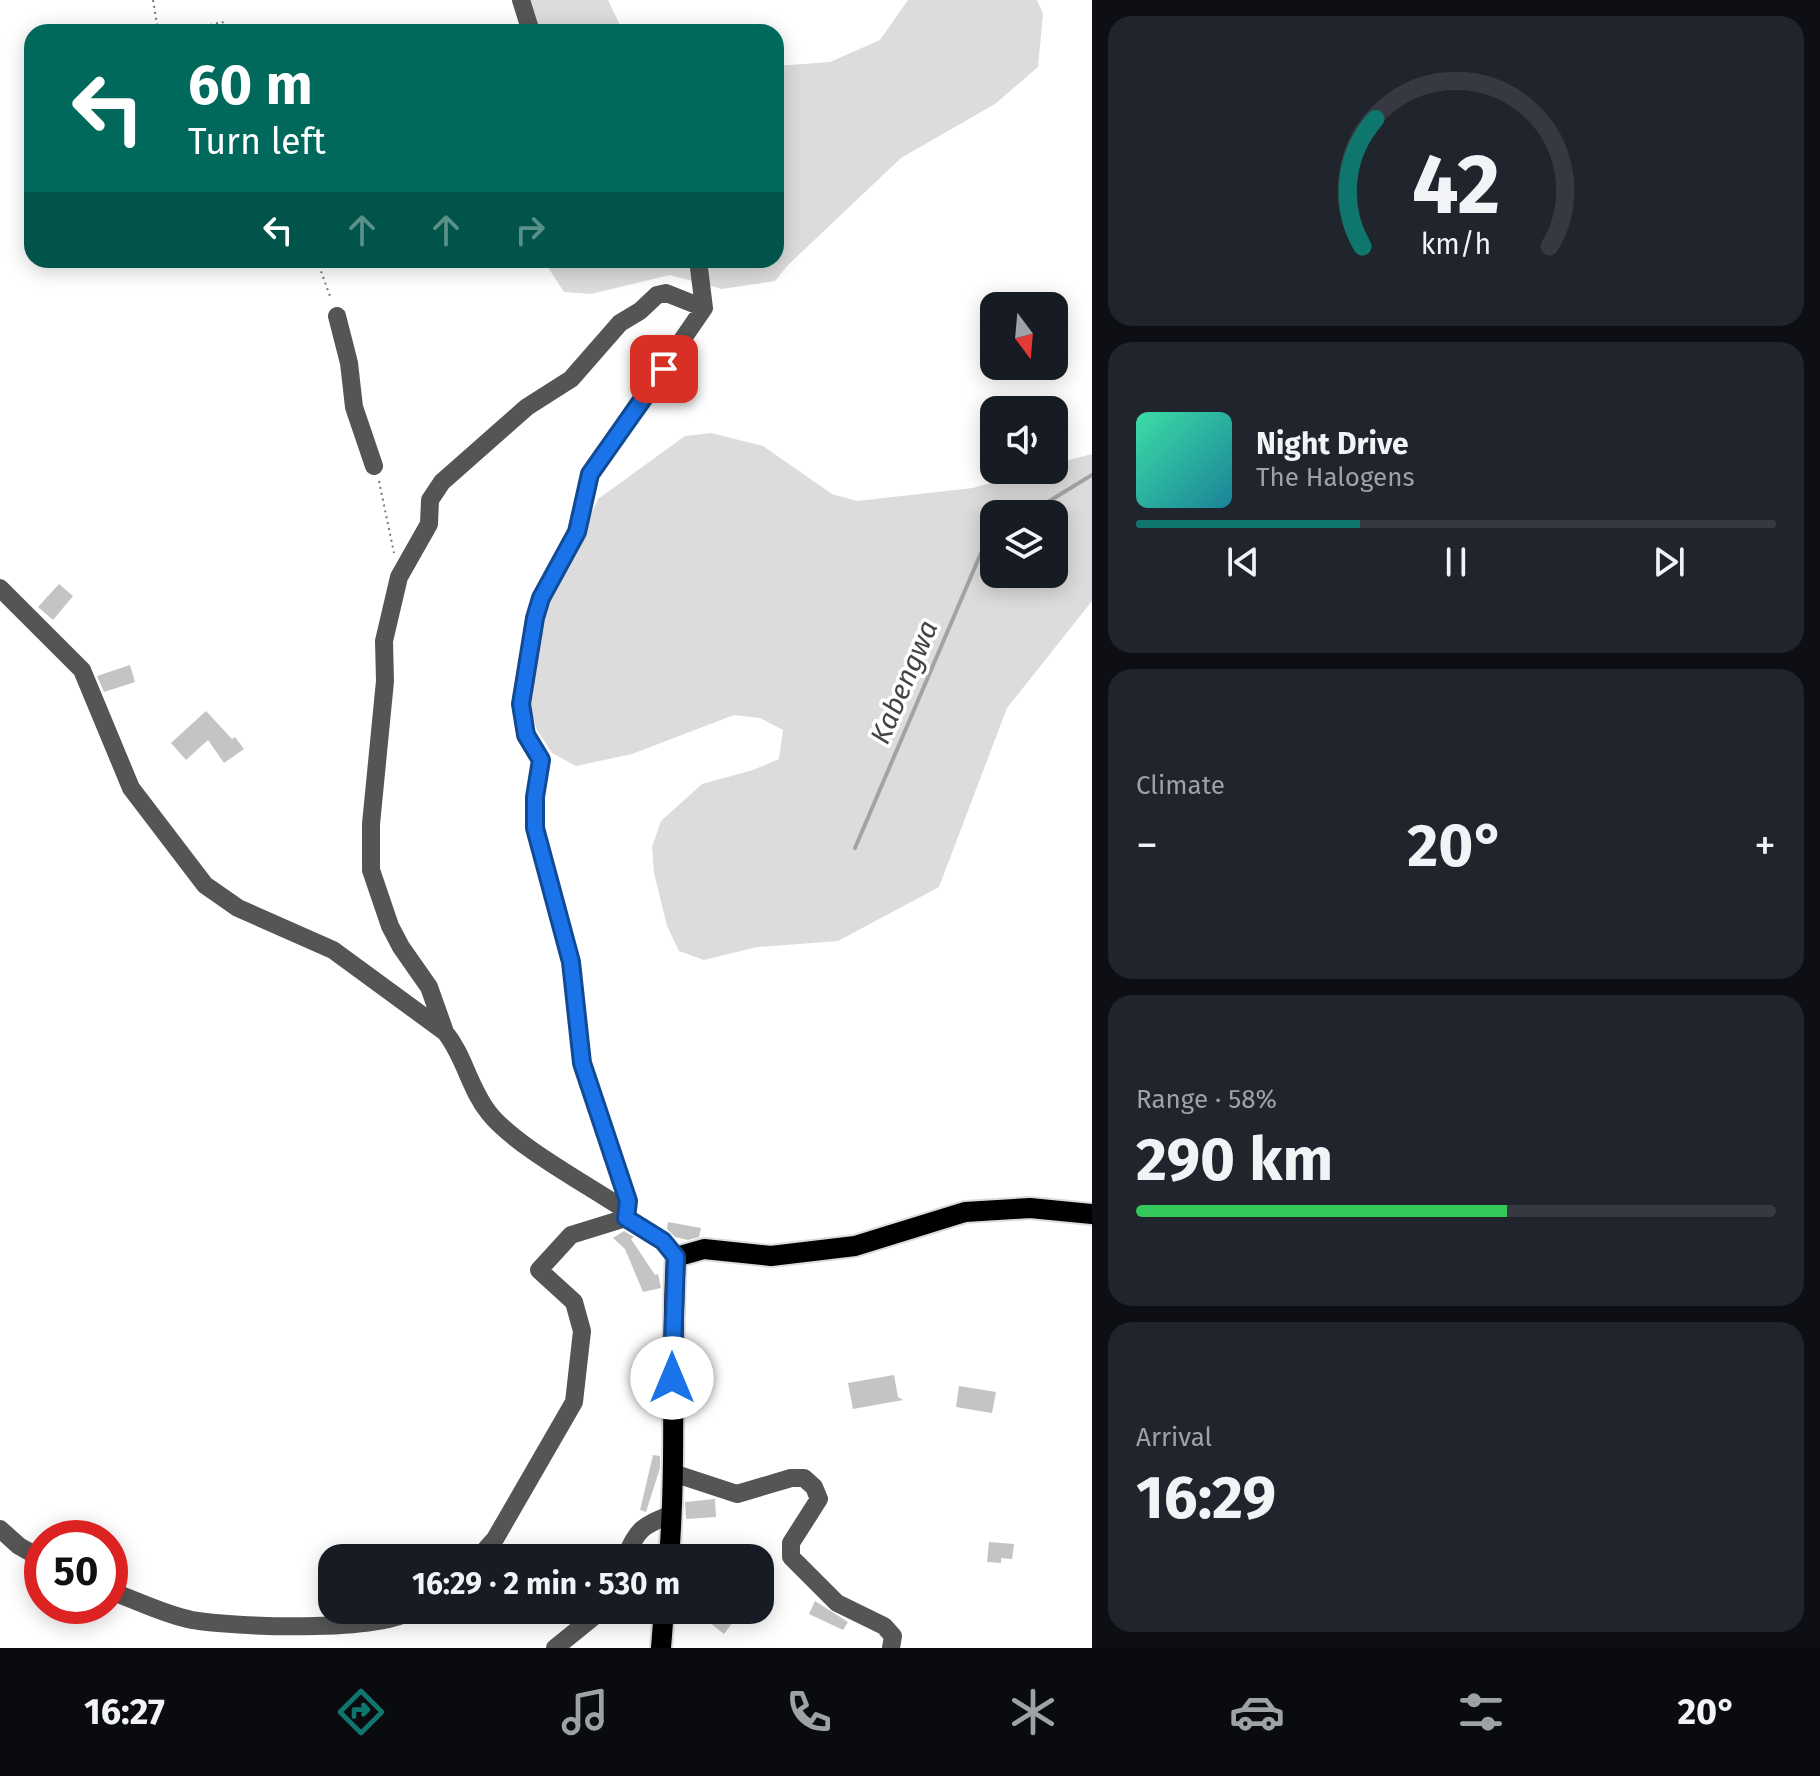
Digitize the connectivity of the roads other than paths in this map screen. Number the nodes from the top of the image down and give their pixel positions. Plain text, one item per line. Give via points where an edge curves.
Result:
1 (521, 0) edge
2 (528, 24) edge
3 (699, 268) edge
4 (704, 308) junction
5 (337, 316) road end
6 (374, 466) road end
7 (0, 588) edge
8 (445, 1032) junction
9 (626, 1214) junction
10 (1092, 1214) edge
11 (676, 1257) junction
12 (673, 1473) junction
13 (672, 1514) junction
14 (0, 1529) edge
15 (491, 1544) edge
16 (631, 1544) edge
17 (670, 1544) edge
18 (24, 1549) edge
19 (128, 1598) edge
20 (352, 1624) edge
21 (585, 1624) edge
22 (663, 1624) edge
23 (555, 1648) edge
24 (661, 1648) edge
25 (891, 1648) edge

1 - 2 street
3 - 4 street
4 - 8 street via 666,293 620,323 571,379 527,407 442,482 430,500 429,524 399,577 384,641 371,870 390,926 429,987
4 - 9 street via 590,474 577,532 535,618 521,704 526,735 541,760 535,828 571,962 582,1063 628,1201
5 - 6 street via 354,407
7 - 8 street via 82,670 131,788 205,885 238,908 333,950
8 - 9 street via 459,1050 473,1091 506,1131
9 - 11 street
9 - 15 street via 571,1235 539,1270 574,1302 582,1331 574,1402
10 - 11 main road via 1030,1208 965,1212 855,1246 771,1256 704,1249
11 - 12 main road
12 - 13 main road
12 - 25 street via 737,1494 804,1478 819,1499 791,1543 791,1557 837,1603 884,1626 893,1636
13 - 16 street via 644,1525
13 - 17 main road
14 - 18 street
19 - 20 street via 190,1620
21 - 23 street
22 - 24 main road

